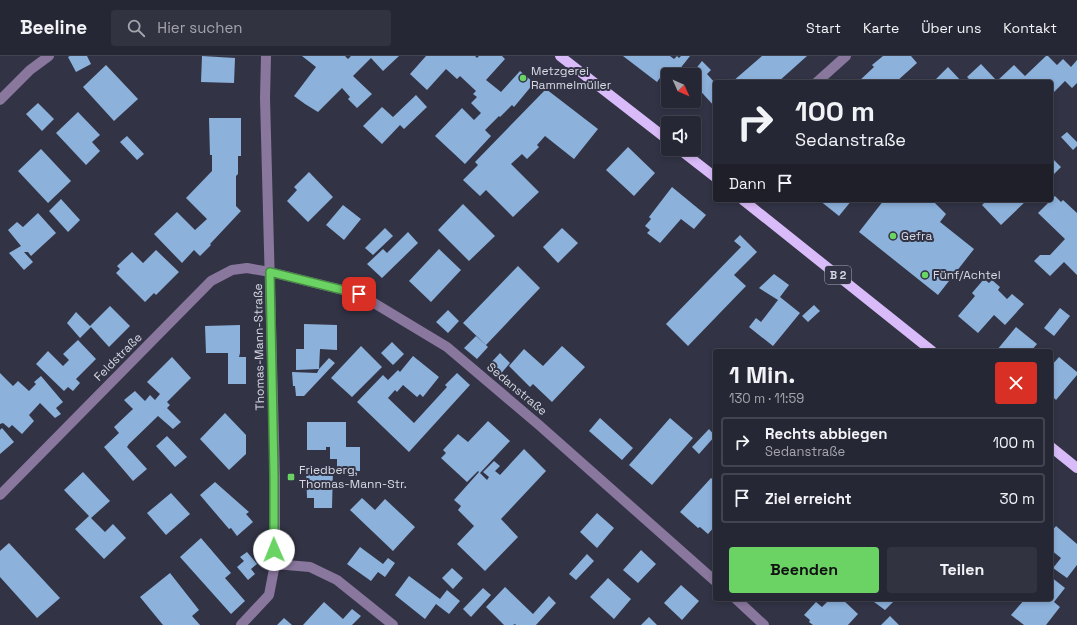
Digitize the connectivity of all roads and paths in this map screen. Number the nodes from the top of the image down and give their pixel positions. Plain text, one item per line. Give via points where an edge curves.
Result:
1 (49, 56) edge
2 (266, 56) edge
3 (560, 56) edge
4 (846, 56) edge
5 (819, 80) edge
6 (0, 100) edge
7 (661, 135) edge
8 (688, 156) edge
9 (713, 174) edge
10 (746, 202) edge
11 (270, 272) junction
12 (930, 349) edge
13 (1053, 449) edge
14 (1077, 468) edge
15 (0, 495) edge
16 (275, 564) junction
17 (713, 579) edge
18 (738, 601) edge
19 (241, 625) edge
20 (393, 625) edge
21 (764, 625) edge

1 - 6 street via 30,70
2 - 11 street, Thomas-Mann-Straße
3 - 7 main road
4 - 5 street
8 - 9 main road
10 - 12 main road, B 2
11 - 15 street, Feldstraße via 247,268 232,270 211,281
11 - 16 street, Thomas-Mann-Straße
11 - 17 street, Sedanstraße via 359,294 446,347
13 - 14 main road
16 - 19 street, Thomas-Mann-Straße via 269,595
16 - 20 street via 310,567 337,580
18 - 21 street

